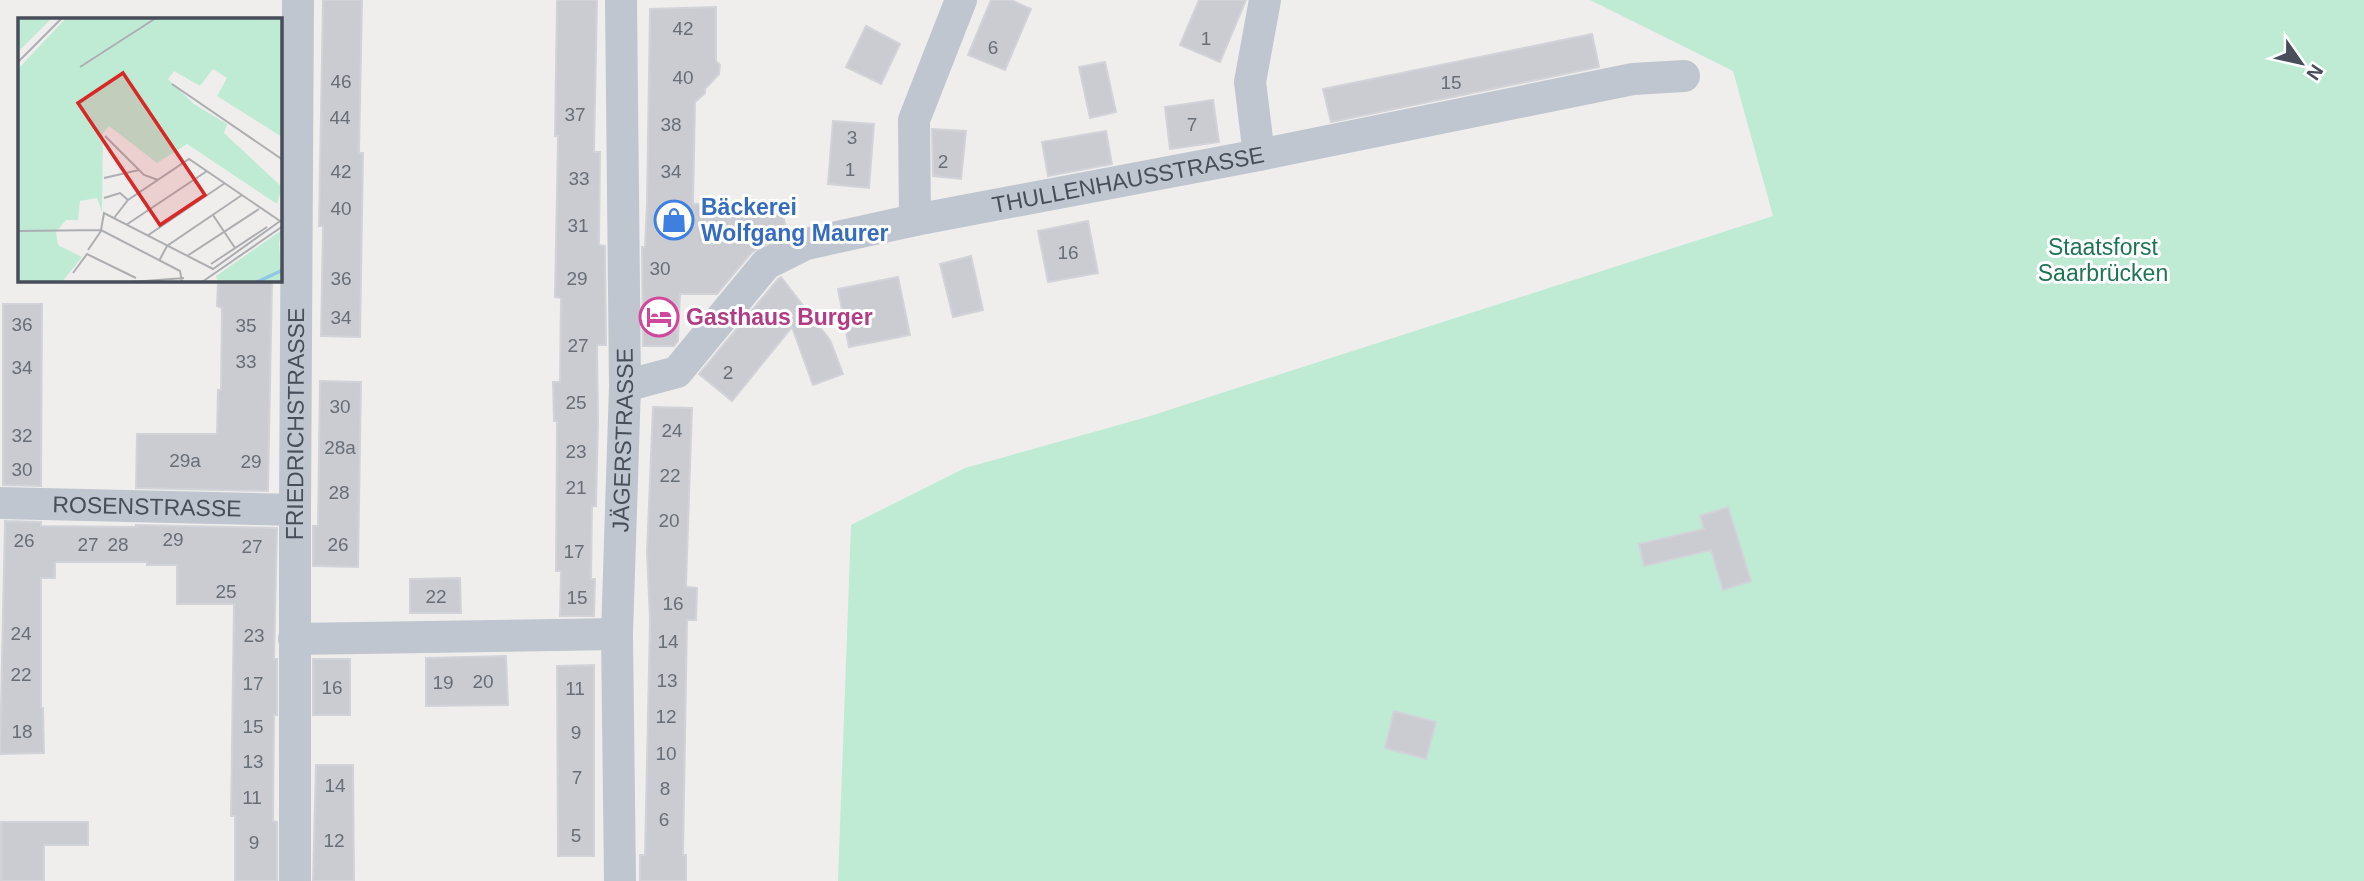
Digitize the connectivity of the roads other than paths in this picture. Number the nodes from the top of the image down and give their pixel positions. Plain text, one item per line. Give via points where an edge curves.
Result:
1 (298, 0) edge
2 (621, 0) edge
3 (961, 0) edge
4 (1265, 0) edge
5 (1684, 76) dead end
6 (1259, 155) junction
7 (915, 220) junction
8 (625, 386) junction
9 (0, 503) edge
10 (295, 510) junction
11 (617, 634) junction
12 (294, 639) junction
13 (295, 881) edge
14 (620, 881) edge

1 - 10 street, FRIEDRICHSTRASSE
2 - 8 street, JÄGERSTRASSE
3 - 7 street via 914,120
4 - 6 street via 1250,82
5 - 6 street, THULLENHAUSSTRASSE via 1633,79
6 - 7 street, THULLENHAUSSTRASSE
7 - 8 street, THULLENHAUSSTRASSE via 806,244 766,264 677,372
8 - 11 street, JÄGERSTRASSE
9 - 10 street, ROSENSTRASSE
10 - 12 street, FRIEDRICHSTRASSE
11 - 12 street
11 - 14 street, JÄGERSTRASSE
12 - 13 street, FRIEDRICHSTRASSE

